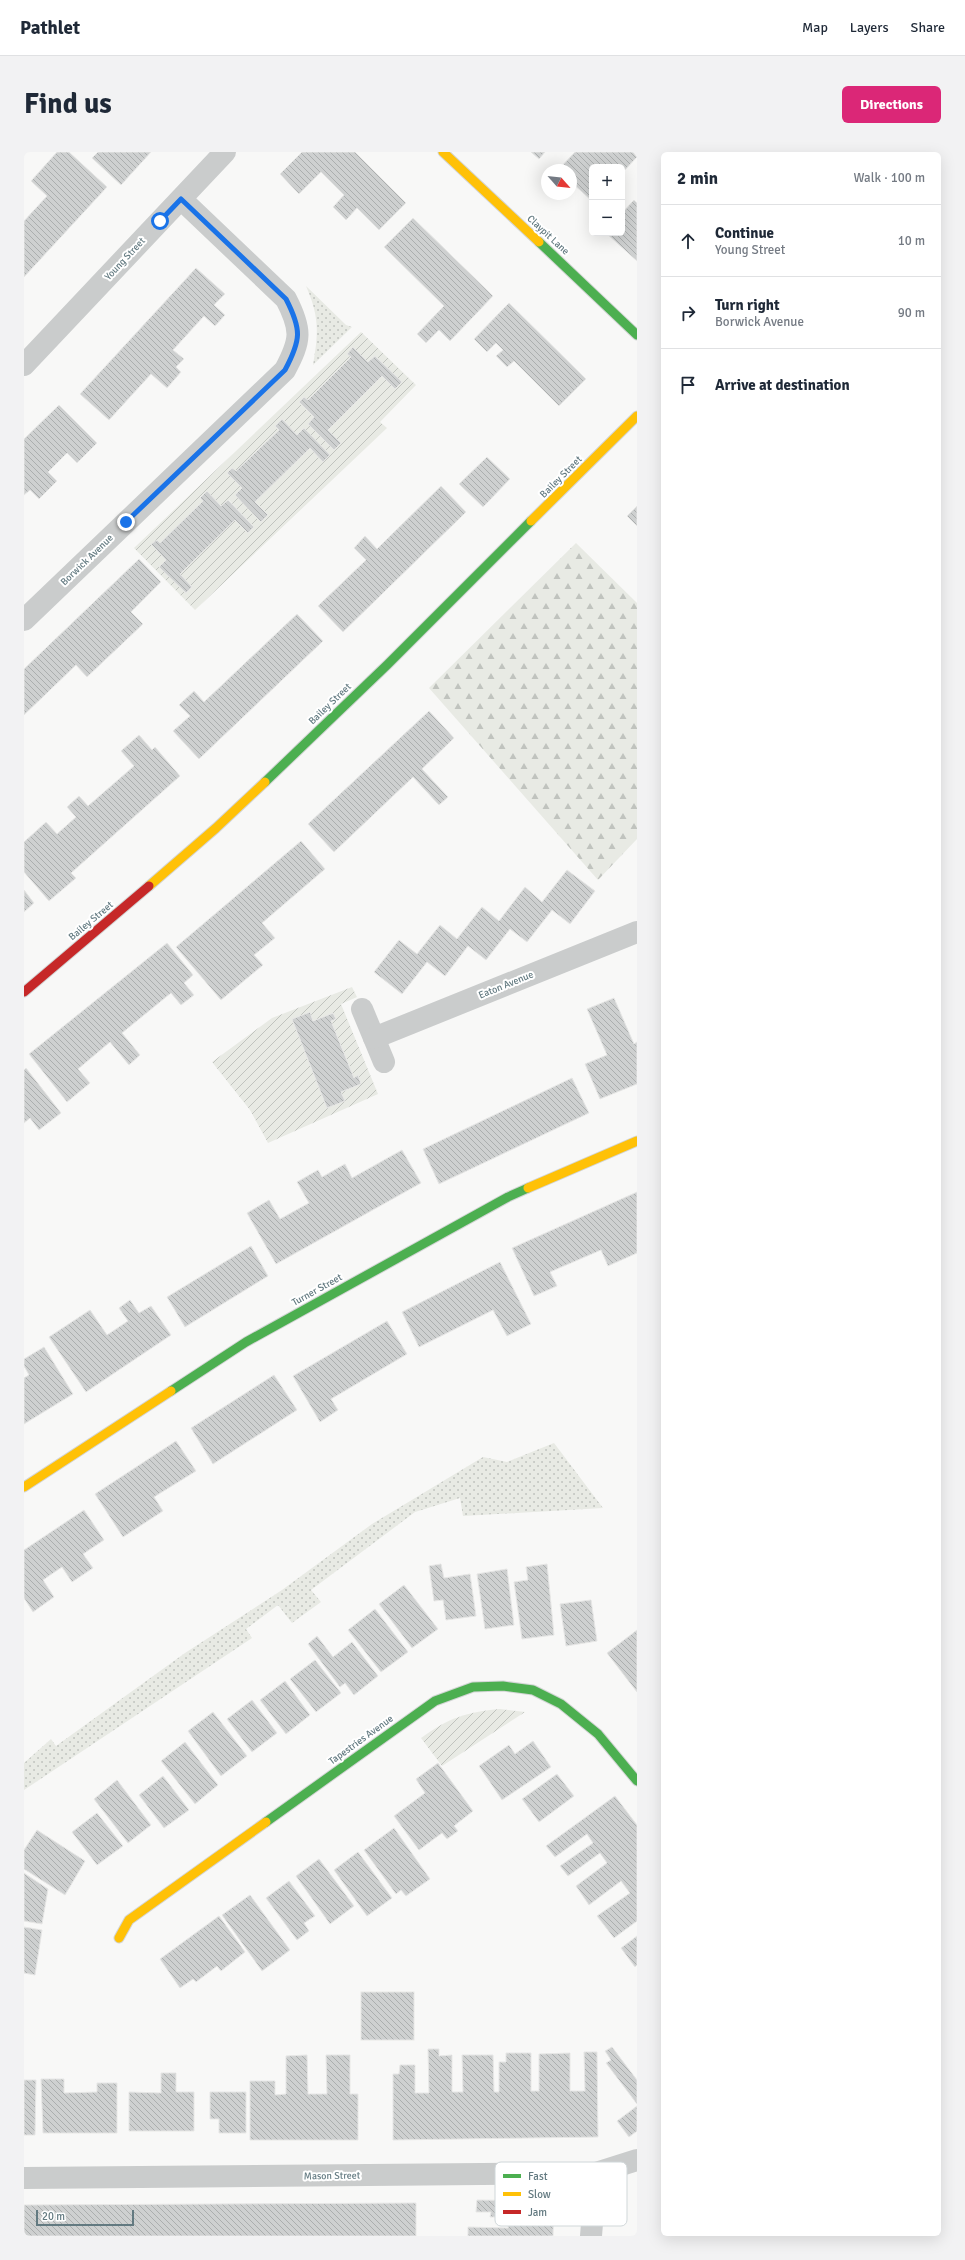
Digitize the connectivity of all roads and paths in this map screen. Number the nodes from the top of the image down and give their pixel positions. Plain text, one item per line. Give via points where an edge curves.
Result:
1 (225, 152) edge
2 (443, 152) edge
3 (181, 199) junction
4 (637, 335) edge
5 (24, 365) edge
6 (637, 416) edge
7 (24, 620) edge
8 (637, 932) edge
9 (24, 992) edge
10 (362, 1009) dead end
11 (374, 1038) junction
12 (384, 1062) dead end
13 (637, 1141) edge
14 (24, 1487) edge
15 (635, 1774) edge
16 (119, 1938) dead end
17 (637, 2160) edge
18 (627, 2163) edge
19 (495, 2174) edge
20 (24, 2178) edge
21 (592, 2226) edge
22 (591, 2236) edge

1 - 3 street, Young Street
2 - 4 street, Claypit Lane
3 - 5 street, Young Street
3 - 7 street, Borwick Avenue via 286,299 294,315 298,335 296,350 285,370
6 - 9 street, Bailey Street via 388,665 216,828
8 - 11 street, Eaton Avenue
10 - 11 street
11 - 12 street
13 - 14 street, Turner Street via 508,1197 246,1342
15 - 16 street, Tapestries Avenue via 598,1734 561,1704 533,1690 503,1686 473,1687 435,1701 129,1920
17 - 18 street, Mason Street
19 - 20 street, Mason Street
21 - 22 street

